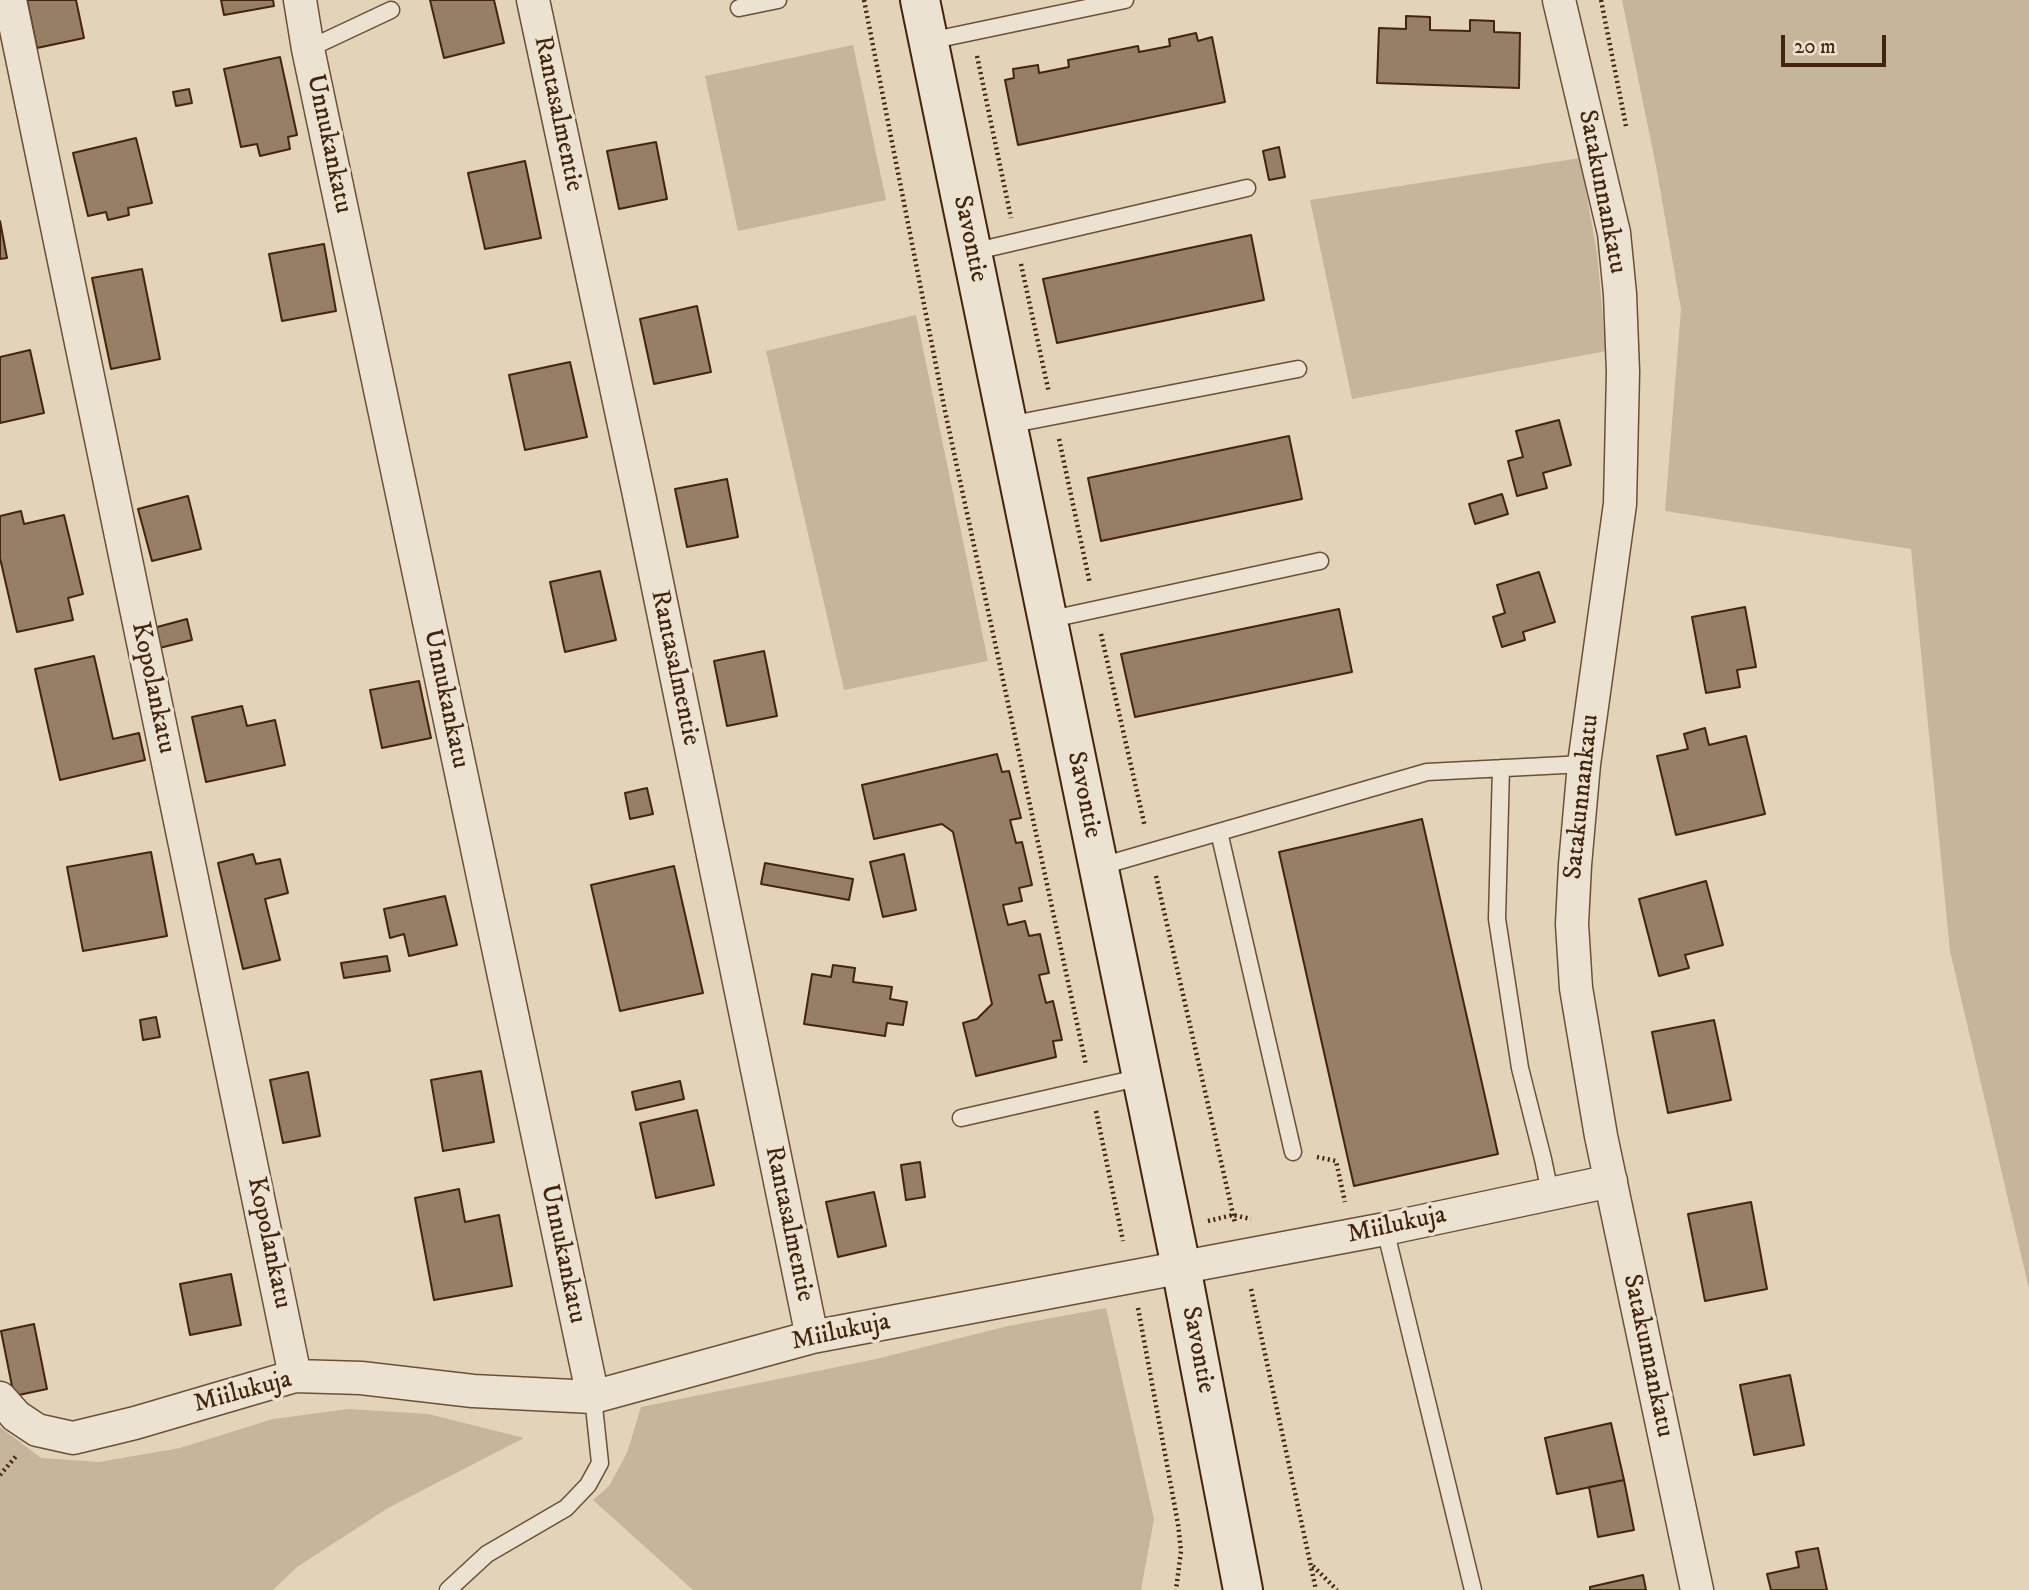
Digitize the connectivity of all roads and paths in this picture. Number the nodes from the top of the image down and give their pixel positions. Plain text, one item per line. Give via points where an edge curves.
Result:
1 (10, 0) edge
2 (300, 0) edge
3 (533, 0) edge
4 (778, 0) edge
5 (864, 0) edge
6 (920, 0) edge
7 (1125, 0) edge
8 (1559, 0) edge
9 (1601, 0) edge
10 (739, 8) dead end
11 (391, 10) dead end
12 (971, 31) junction
13 (929, 41) junction
14 (308, 49) junction
15 (1627, 131) dead end
16 (1247, 188) dead end
17 (1016, 242) junction
18 (972, 252) junction
19 (1298, 369) dead end
20 (1054, 417) junction
21 (1007, 425) junction
22 (1320, 561) dead end
23 (1096, 610) junction
24 (1047, 620) junction
25 (1584, 764) junction
26 (1501, 768) junction
27 (1219, 832) junction
28 (1151, 852) junction
29 (1098, 867) junction
30 (1142, 1077) junction
31 (1091, 1088) junction
32 (961, 1118) dead end
33 (1293, 1152) joint
34 (1611, 1181) junction
35 (1550, 1193) junction
36 (1345, 1203) dead end
37 (1385, 1229) junction
38 (1123, 1241) dead end
39 (1243, 1256) junction
40 (1181, 1267) junction
41 (812, 1337) junction
42 (295, 1376) junction
43 (593, 1397) junction
44 (0, 1398) edge
45 (1311, 1564) junction
46 (448, 1590) edge
47 (1243, 1590) edge
48 (1316, 1590) edge
49 (1336, 1590) edge
50 (1473, 1590) edge
51 (1697, 1590) edge

1 - 42 street, Kopolankatu
2 - 14 street, Unnukankatu
3 - 41 street, Rantasalmentie
4 - 10 lane
5 - 31 path via 945,411
6 - 13 street, Savontie
7 - 12 lane
8 - 25 street, Satakunnankatu via 1614,233 1623,372 1620,504
9 - 15 path
11 - 14 lane
12 - 13 lane
12 - 17 path
13 - 18 street, Savontie
14 - 43 street, Unnukankatu
16 - 17 lane
17 - 18 lane
17 - 20 path
18 - 21 street, Savontie
19 - 20 lane
20 - 21 lane
20 - 23 path
21 - 24 street, Savontie
22 - 23 lane
23 - 24 lane
23 - 28 path
24 - 29 street, Savontie
25 - 26 lane
25 - 34 street, Satakunnankatu via 1573,900 1576,988
26 - 27 lane via 1427,772
26 - 35 lane via 1497,919 1520,1068
27 - 28 lane
27 - 33 lane
28 - 29 lane
28 - 39 path
29 - 30 street, Savontie
30 - 31 lane
30 - 40 street, Savontie
31 - 32 lane
31 - 38 path
33 - 36 path via 1336,1161
34 - 35 street, Miilukuja
34 - 51 street, Satakunnankatu
35 - 37 street, Miilukuja
37 - 39 street, Miilukuja
37 - 50 lane
39 - 40 street, Miilukuja
39 - 45 path
40 - 41 street, Miilukuja
40 - 47 street, Savontie
41 - 43 street, Miilukuja
42 - 43 street, Miilukuja
42 - 44 street, Miilukuja via 73,1438 37,1430
43 - 46 lane via 600,1463 588,1485 566,1508 487,1554
45 - 48 path
45 - 49 path

